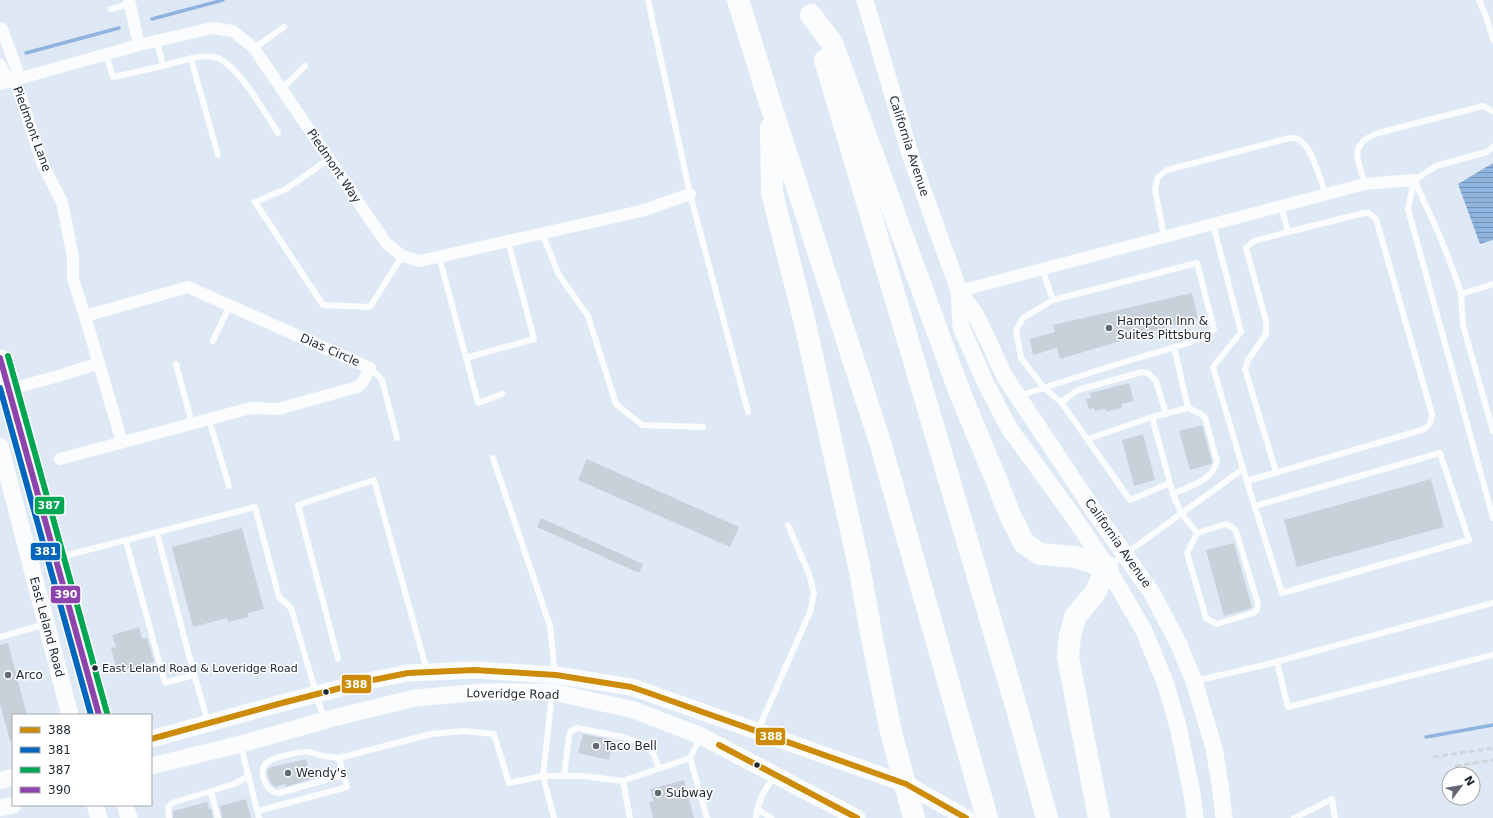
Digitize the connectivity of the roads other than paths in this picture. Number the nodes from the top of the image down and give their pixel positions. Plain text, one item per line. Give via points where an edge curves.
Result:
1 (648, 0) edge
2 (738, 0) edge
3 (865, 0) edge
4 (1479, 0) edge
5 (129, 2) edge
6 (808, 7) edge
7 (111, 10) dead end
8 (284, 27) dead end
9 (0, 28) edge
10 (1493, 40) edge
11 (157, 41) junction
12 (139, 45) junction
13 (254, 48) junction
14 (106, 54) junction
15 (191, 59) junction
16 (0, 64) edge
17 (162, 66) junction
18 (305, 66) dead end
19 (15, 80) junction
20 (0, 84) edge
21 (282, 88) junction
22 (770, 103) junction
23 (1493, 111) edge
24 (278, 133) dead end
25 (1493, 147) edge
26 (218, 155) dead end
27 (329, 159) junction
28 (1414, 180) junction
29 (1365, 184) junction
30 (690, 194) junction
31 (1326, 195) junction
32 (1281, 206) junction
33 (1213, 224) junction
34 (1288, 232) junction
35 (542, 233) junction
36 (1164, 237) junction
37 (508, 241) junction
38 (402, 256) junction
39 (439, 256) junction
40 (1042, 269) junction
41 (1493, 284) edge
42 (959, 291) junction
43 (1461, 294) junction
44 (1053, 300) junction
45 (230, 305) junction
46 (85, 316) junction
47 (213, 341) dead end
48 (1174, 347) junction
49 (0, 358) edge
50 (466, 358) junction
51 (99, 363) junction
52 (176, 364) dead end
53 (370, 368) junction
54 (1044, 388) junction
55 (4, 391) edge
56 (502, 394) dead end
57 (1018, 397) junction
58 (1061, 402) junction
59 (1188, 408) junction
60 (748, 412) dead end
61 (1166, 414) junction
62 (1152, 417) junction
63 (209, 420) junction
64 (192, 424) junction
65 (703, 427) dead end
66 (1493, 431) edge
67 (397, 438) dead end
68 (1088, 439) junction
69 (122, 442) junction
70 (0, 446) edge
71 (493, 458) dead end
72 (60, 459) dead end
73 (1243, 469) junction
74 (3, 470) edge
75 (1276, 472) junction
76 (1247, 481) junction
77 (1170, 483) junction
78 (229, 486) dead end
79 (1172, 494) junction
80 (1255, 506) junction
81 (1181, 513) junction
82 (1493, 518) edge
83 (788, 525) dead end
84 (157, 533) junction
85 (1197, 533) junction
86 (126, 541) junction
87 (1126, 553) junction
88 (55, 559) junction
89 (1107, 567) junction
90 (1493, 603) edge
91 (46, 624) junction
92 (0, 637) edge
93 (1493, 654) edge
94 (338, 659) dead end
95 (1277, 662) junction
96 (428, 672) junction
97 (194, 675) junction
98 (1194, 681) junction
99 (554, 684) junction
100 (316, 694) junction
101 (70, 714) edge
102 (99, 714) edge
103 (324, 720) junction
104 (208, 724) junction
105 (757, 732) junction
106 (701, 736) junction
107 (152, 739) edge
108 (241, 744) junction
109 (339, 758) junction
110 (690, 758) junction
111 (152, 766) edge
112 (658, 768) junction
113 (343, 775) junction
114 (776, 775) junction
115 (249, 776) junction
116 (543, 776) junction
117 (564, 776) junction
118 (623, 781) junction
119 (906, 784) junction
120 (211, 792) junction
121 (12, 805) edge
122 (95, 806) edge
123 (125, 806) edge
124 (0, 808) edge
125 (757, 809) junction
126 (258, 811) junction
127 (962, 816) edge
128 (99, 818) edge
129 (129, 818) edge
130 (169, 818) edge
131 (218, 818) edge
132 (259, 818) edge
133 (554, 818) edge
134 (630, 818) edge
135 (707, 818) edge
136 (756, 818) edge
137 (771, 818) edge
138 (857, 818) edge
139 (914, 818) edge
140 (987, 818) edge
141 (1047, 818) edge
142 (1099, 818) edge
143 (1195, 818) edge
144 (1224, 818) edge
145 (1294, 818) edge
146 (1335, 818) edge

1 - 30 lane
2 - 22 highway
3 - 42 main road, California Avenue via 910,157
4 - 10 lane
5 - 7 lane
5 - 12 street
6 - 89 highway via 832,43 960,393 1009,513 1024,543 1040,554 1075,557
6 - 141 highway
8 - 13 lane
9 - 19 street via 17,70
11 - 12 street, Piedmont Way
11 - 13 street, Piedmont Way via 212,28 233,31
11 - 17 lane
12 - 14 street, Piedmont Way
13 - 21 street, Piedmont Way
14 - 17 lane via 113,77
14 - 19 street, Piedmont Way
15 - 17 lane
15 - 24 lane via 217,58 235,70
15 - 26 lane
16 - 19 street via 5,75
18 - 21 lane
19 - 20 street, Piedmont Way
19 - 46 street, Piedmont Lane via 43,166 62,202 73,257 73,278
21 - 27 street, Piedmont Way
22 - 119 highway via 772,193 803,315 859,566 891,732
22 - 140 highway via 880,442
23 - 29 lane via 1483,106 1470,108 1366,137 1359,144 1357,154
25 - 28 lane via 1487,152 1436,166
27 - 38 street, Piedmont Way via 386,243
27 - 38 lane via 286,189 255,202 323,305 370,307
28 - 29 street
28 - 43 lane via 1442,238
28 - 82 lane via 1408,209
29 - 31 street
30 - 35 street, Piedmont Way via 641,211
30 - 60 lane
31 - 32 street
31 - 36 lane via 1306,146 1299,139 1290,138 1167,170 1158,177 1155,189
32 - 33 street
32 - 34 lane
33 - 36 street
33 - 73 lane via 1241,332 1213,367
34 - 75 lane via 1254,241 1246,248 1266,321 1266,334 1248,360 1246,369
34 - 75 lane via 1364,213 1369,213 1376,219 1432,419 1429,426 1422,430
35 - 37 street, Piedmont Way
35 - 65 lane via 559,275 588,316 616,404 642,425
36 - 40 street
37 - 39 street, Piedmont Way
37 - 50 lane via 534,339
38 - 39 street, Piedmont Way via 420,261
39 - 50 lane
40 - 42 street
40 - 44 lane
41 - 43 lane
42 - 57 main road, California Avenue via 977,318 1005,377
42 - 89 main road, California Avenue via 961,327 1009,428
43 - 66 lane via 1463,325
44 - 48 lane via 1197,263 1214,329 1209,334
44 - 54 lane via 1023,318 1016,330 1021,358
45 - 46 street, Dias Circle via 188,288
45 - 47 lane
45 - 53 street, Dias Circle
46 - 51 street
48 - 54 lane
48 - 59 lane
49 - 55 main road
50 - 56 lane via 478,403
51 - 55 street
51 - 69 street
52 - 64 lane
53 - 63 street, Dias Circle via 357,387 278,409 252,408
53 - 67 lane via 382,380
54 - 57 lane
54 - 58 lane
55 - 88 main road
57 - 87 main road, California Avenue via 1092,508
58 - 61 lane via 1078,390 1142,372 1148,373 1156,381
58 - 68 lane
59 - 61 lane
59 - 79 lane via 1204,417 1217,461 1211,474 1205,479
61 - 62 lane
62 - 68 lane
62 - 77 lane
63 - 64 street, Dias Circle
63 - 78 lane
64 - 69 street, Dias Circle
68 - 77 lane via 1130,500
69 - 72 street, Dias Circle
70 - 74 main road, East Leland Road
71 - 99 lane via 550,626
73 - 76 lane
73 - 81 lane
74 - 91 main road, East Leland Road
75 - 76 lane
76 - 80 lane
77 - 79 lane
79 - 81 lane
80 - 80 lane via 1282,593 1470,540 1440,454
81 - 85 lane
81 - 87 lane
83 - 105 lane via 810,574 814,593 810,612
84 - 86 lane
84 - 97 lane
84 - 100 lane via 255,507 279,597 291,608
85 - 85 lane via 1226,524 1236,530 1258,604 1257,610 1253,613 1217,624 1206,618 1187,554
86 - 88 lane
86 - 97 lane via 165,683
87 - 89 lane
87 - 98 main road, California Avenue via 1152,593
88 - 102 main road
89 - 142 highway via 1095,593 1075,617 1068,657
89 - 143 main road, California Avenue via 1144,631 1165,682 1178,726
90 - 95 lane
91 - 92 lane
91 - 101 main road, East Leland Road
93 - 95 lane via 1288,708
94 - 96 lane via 298,505 374,480
95 - 98 lane
96 - 99 main road, Loveridge Road via 474,670
96 - 100 main road, Loveridge Road via 408,673
97 - 104 lane
98 - 144 main road, California Avenue via 1214,748
99 - 103 main road, Loveridge Road via 414,698
99 - 105 main road, Loveridge Road via 631,687
99 - 106 main road, Loveridge Road via 634,710
99 - 116 lane
100 - 103 lane
100 - 104 main road, Loveridge Road
103 - 108 main road, Loveridge Road
104 - 107 main road, Loveridge Road
105 - 119 main road, Loveridge Road
106 - 110 lane
106 - 114 main road, Loveridge Road
108 - 111 main road, Loveridge Road
108 - 115 lane
109 - 113 lane
109 - 113 lane via 306,752 270,761 264,766 264,779 268,789 279,794
109 - 116 lane via 431,734 494,734 509,783
110 - 112 lane
110 - 135 lane
112 - 117 lane via 647,745 577,728 571,731 569,736
112 - 118 lane
113 - 126 lane via 347,788
114 - 125 lane via 768,785
114 - 138 main road, Loveridge Road
115 - 120 lane
115 - 126 lane
116 - 117 lane
116 - 133 lane
117 - 118 lane
118 - 134 lane
119 - 127 main road, Loveridge Road
119 - 139 highway
120 - 130 lane via 172,803 168,808
120 - 131 lane
121 - 124 main road
122 - 128 main road
123 - 129 main road
125 - 136 lane
125 - 137 lane
126 - 132 lane
145 - 146 lane via 1332,799

